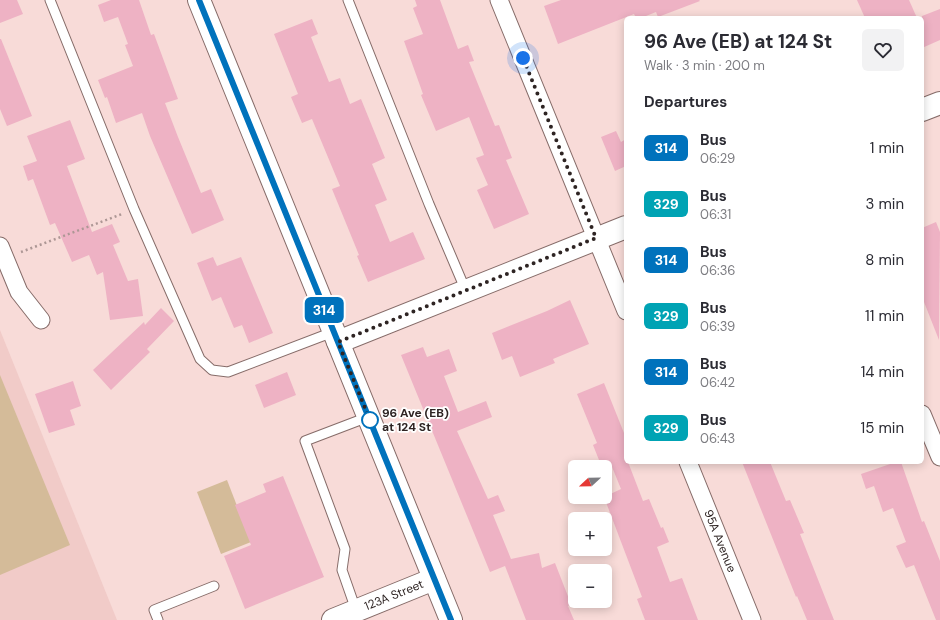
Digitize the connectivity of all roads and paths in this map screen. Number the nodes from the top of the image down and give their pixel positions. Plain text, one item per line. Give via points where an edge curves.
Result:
1 (50, 0) edge
2 (199, 0) edge
3 (348, 0) edge
4 (499, 0) edge
5 (940, 103) edge
6 (924, 109) edge
7 (127, 212) dead end
8 (624, 228) edge
9 (596, 238) junction
10 (6, 254) edge
11 (466, 291) junction
12 (624, 306) edge
13 (41, 320) dead end
14 (336, 337) junction
15 (368, 417) junction
16 (924, 419) edge
17 (940, 458) edge
18 (689, 464) edge
19 (434, 579) junction
20 (214, 586) dead end
21 (356, 610) junction
22 (158, 620) edge
23 (332, 620) edge
24 (451, 620) edge
25 (752, 620) edge

1 - 14 lane via 134,209 200,359 212,370 228,372
2 - 14 main road
3 - 11 lane
4 - 9 street
5 - 6 main road
7 - 10 path
8 - 9 main road
9 - 11 main road
9 - 12 street
10 - 13 street via 19,292
11 - 14 main road
14 - 15 main road
15 - 19 main road
15 - 21 lane via 305,441 345,549 342,570
16 - 17 street
18 - 25 street, 95A Avenue
19 - 21 main road, 123A Street
19 - 24 main road
20 - 22 lane via 154,610
21 - 23 main road, 123A Street

